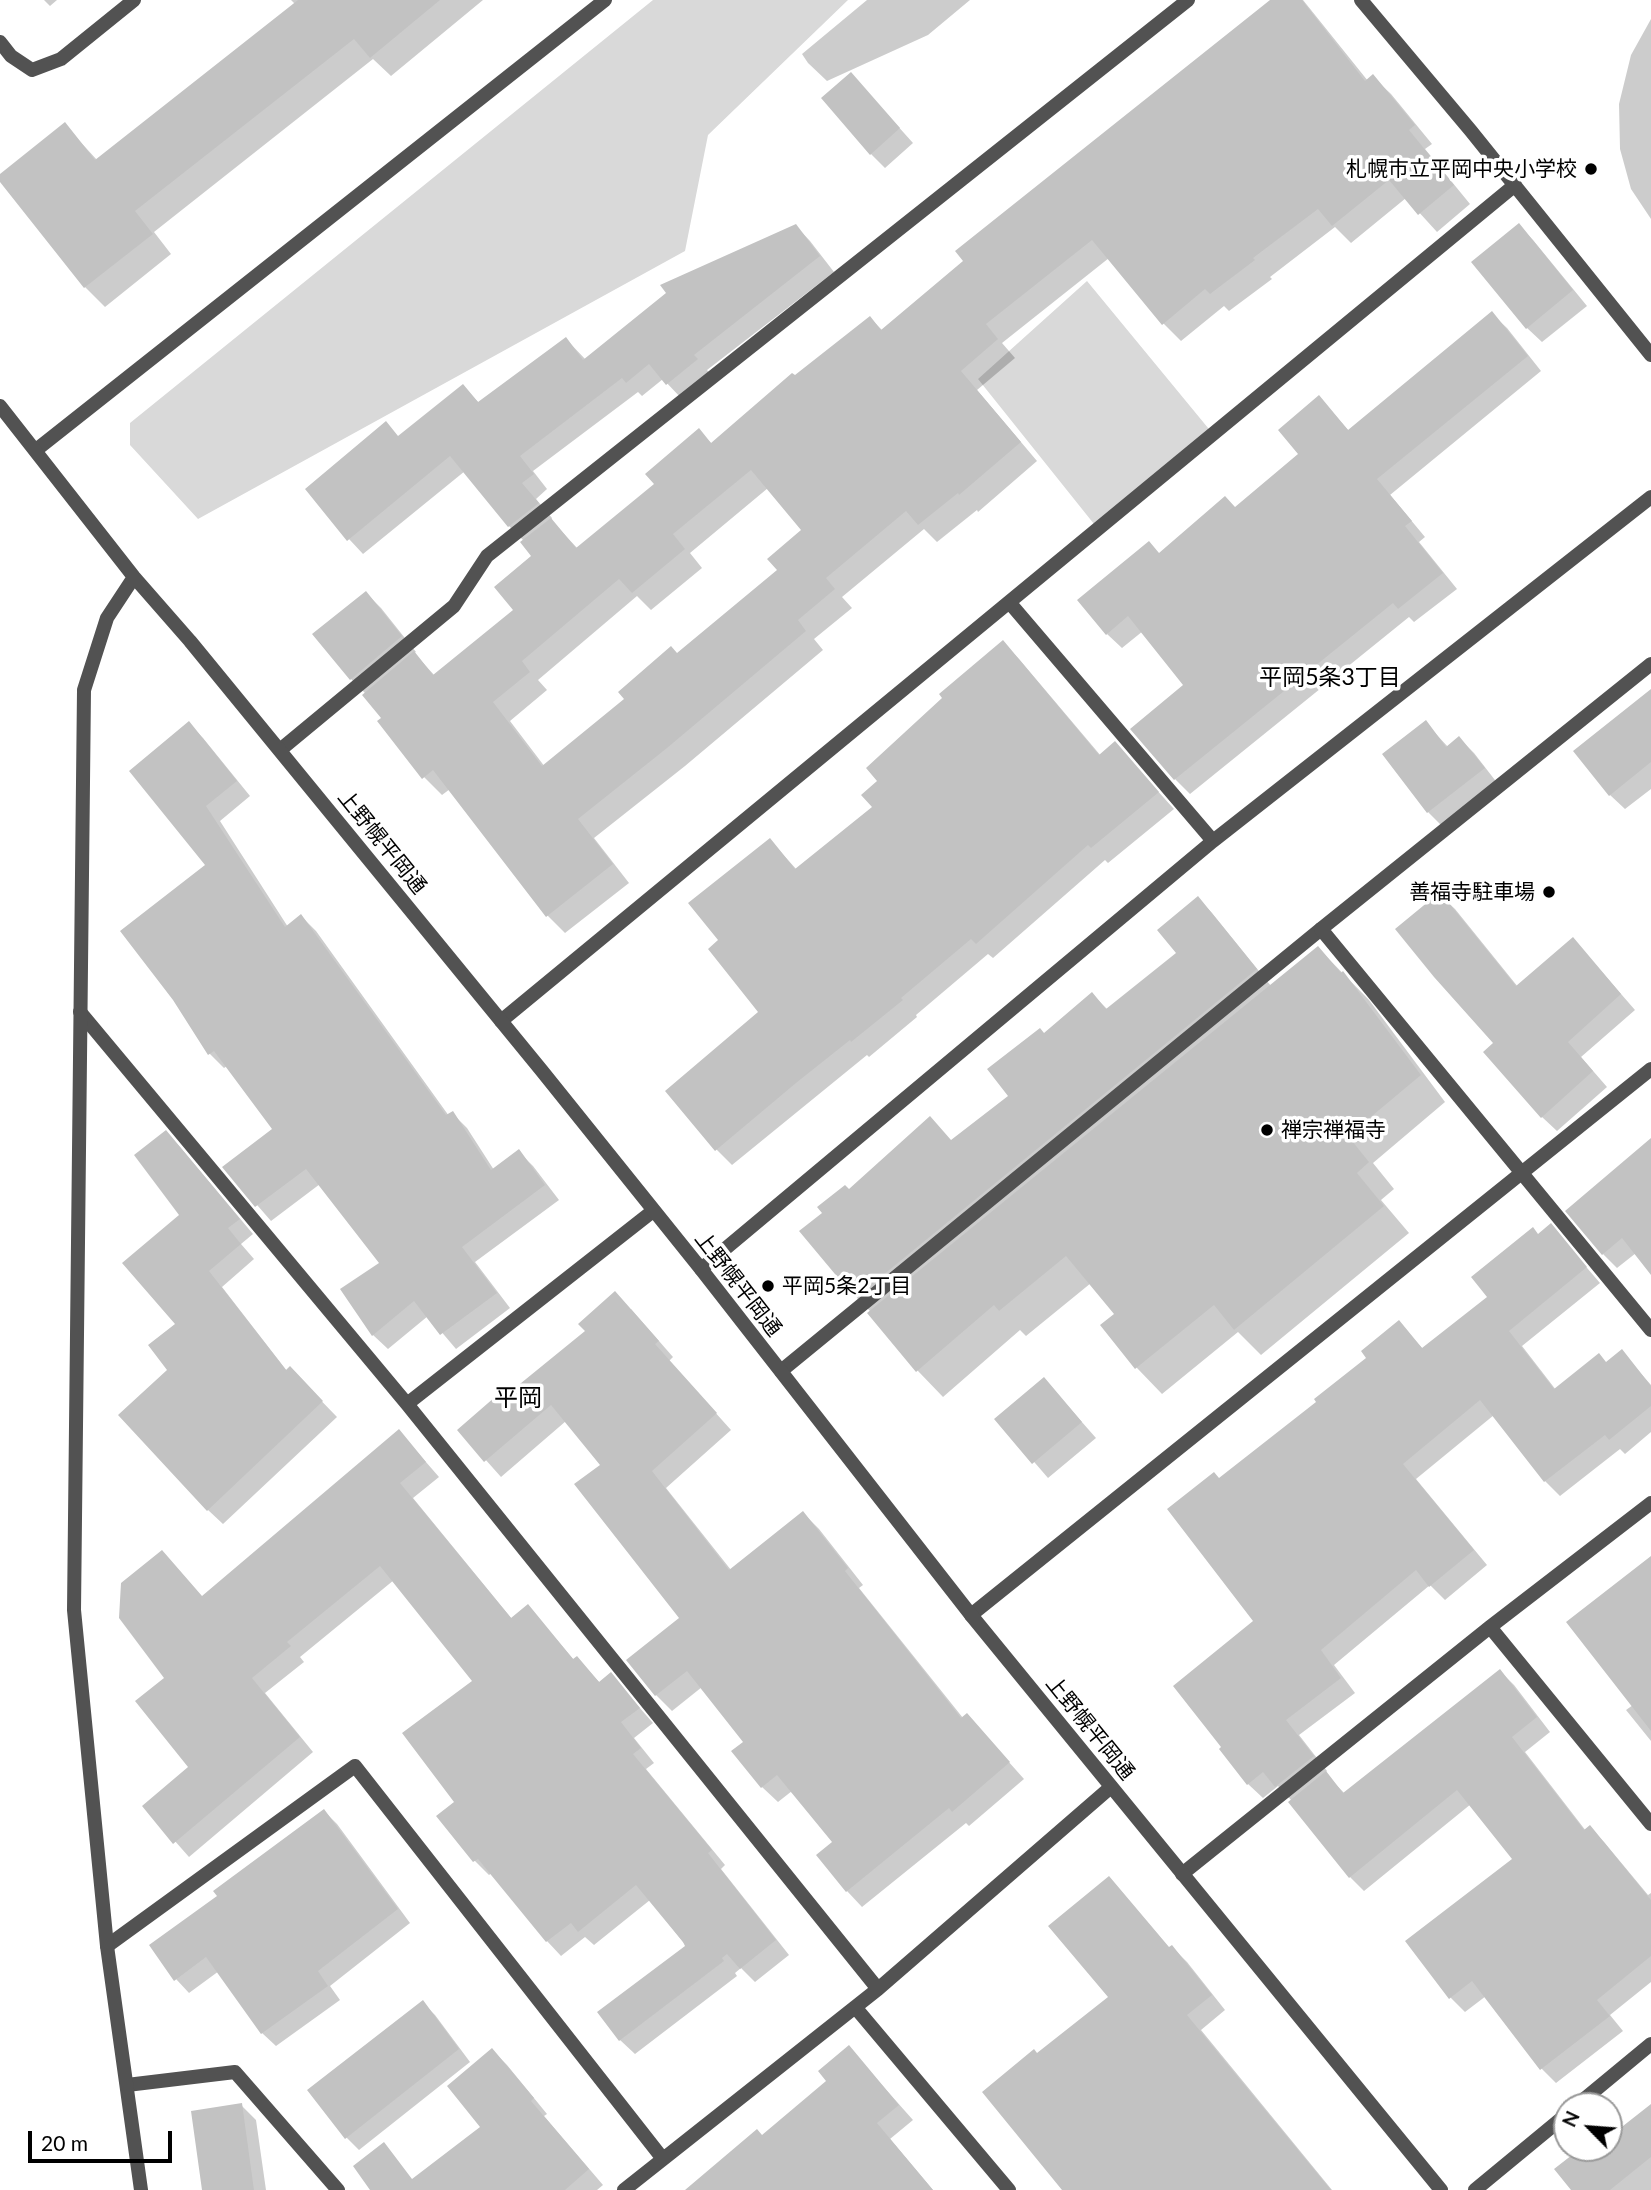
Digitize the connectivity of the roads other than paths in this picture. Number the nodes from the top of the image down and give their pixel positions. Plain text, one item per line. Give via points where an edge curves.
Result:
1 (134, 0) edge
2 (606, 0) edge
3 (1188, 0) edge
4 (1361, 0) edge
5 (0, 42) edge
6 (1515, 185) junction
7 (1651, 355) edge
8 (0, 406) edge
9 (36, 450) junction
10 (1651, 497) edge
11 (134, 577) junction
12 (1009, 602) junction
13 (1651, 664) edge
14 (280, 750) junction
15 (1213, 841) junction
16 (1321, 929) junction
17 (80, 1012) junction
18 (501, 1021) junction
19 (1651, 1069) edge
20 (1521, 1174) junction
21 (653, 1210) junction
22 (701, 1269) junction
23 (1651, 1330) edge
24 (780, 1371) junction
25 (407, 1404) junction
26 (1651, 1503) edge
27 (971, 1615) junction
28 (1490, 1627) junction
29 (1111, 1787) junction
30 (1651, 1824) edge
31 (1182, 1874) junction
32 (107, 1946) junction
33 (878, 1989) junction
34 (855, 2007) junction
35 (1651, 2044) edge
36 (127, 2085) junction
37 (1593, 2092) edge
38 (1553, 2126) edge
39 (663, 2159) junction
40 (141, 2190) edge
41 (338, 2190) edge
42 (624, 2190) edge
43 (1009, 2190) edge
44 (1441, 2190) edge
45 (1475, 2190) edge

1 - 5 street via 61,58 33,70 11,56
2 - 9 street
3 - 14 street via 487,555 454,606
4 - 6 street
6 - 7 street
6 - 12 street
8 - 9 street, 上野幌平岡通
9 - 11 street, 上野幌平岡通
10 - 15 street
11 - 14 street, 上野幌平岡通
11 - 17 street via 107,618 84,690
12 - 15 street
12 - 18 street
13 - 16 street
14 - 18 street, 上野幌平岡通
15 - 22 street
16 - 20 street
16 - 24 street
17 - 25 street
17 - 32 street via 74,1611
18 - 21 street, 上野幌平岡通
19 - 20 street
20 - 23 street
20 - 27 street
21 - 22 street, 上野幌平岡通
21 - 25 street
22 - 24 street, 上野幌平岡通
24 - 27 street, 上野幌平岡通
25 - 33 street
26 - 28 street
27 - 29 street, 上野幌平岡通
28 - 30 street
28 - 31 street
29 - 31 street, 上野幌平岡通
29 - 33 street
31 - 44 street, 上野幌平岡通
32 - 36 street
32 - 39 street via 355,1766
33 - 34 street
34 - 39 street
34 - 43 street
35 - 37 street
36 - 40 street
36 - 41 street via 234,2072
38 - 45 street
39 - 42 street

